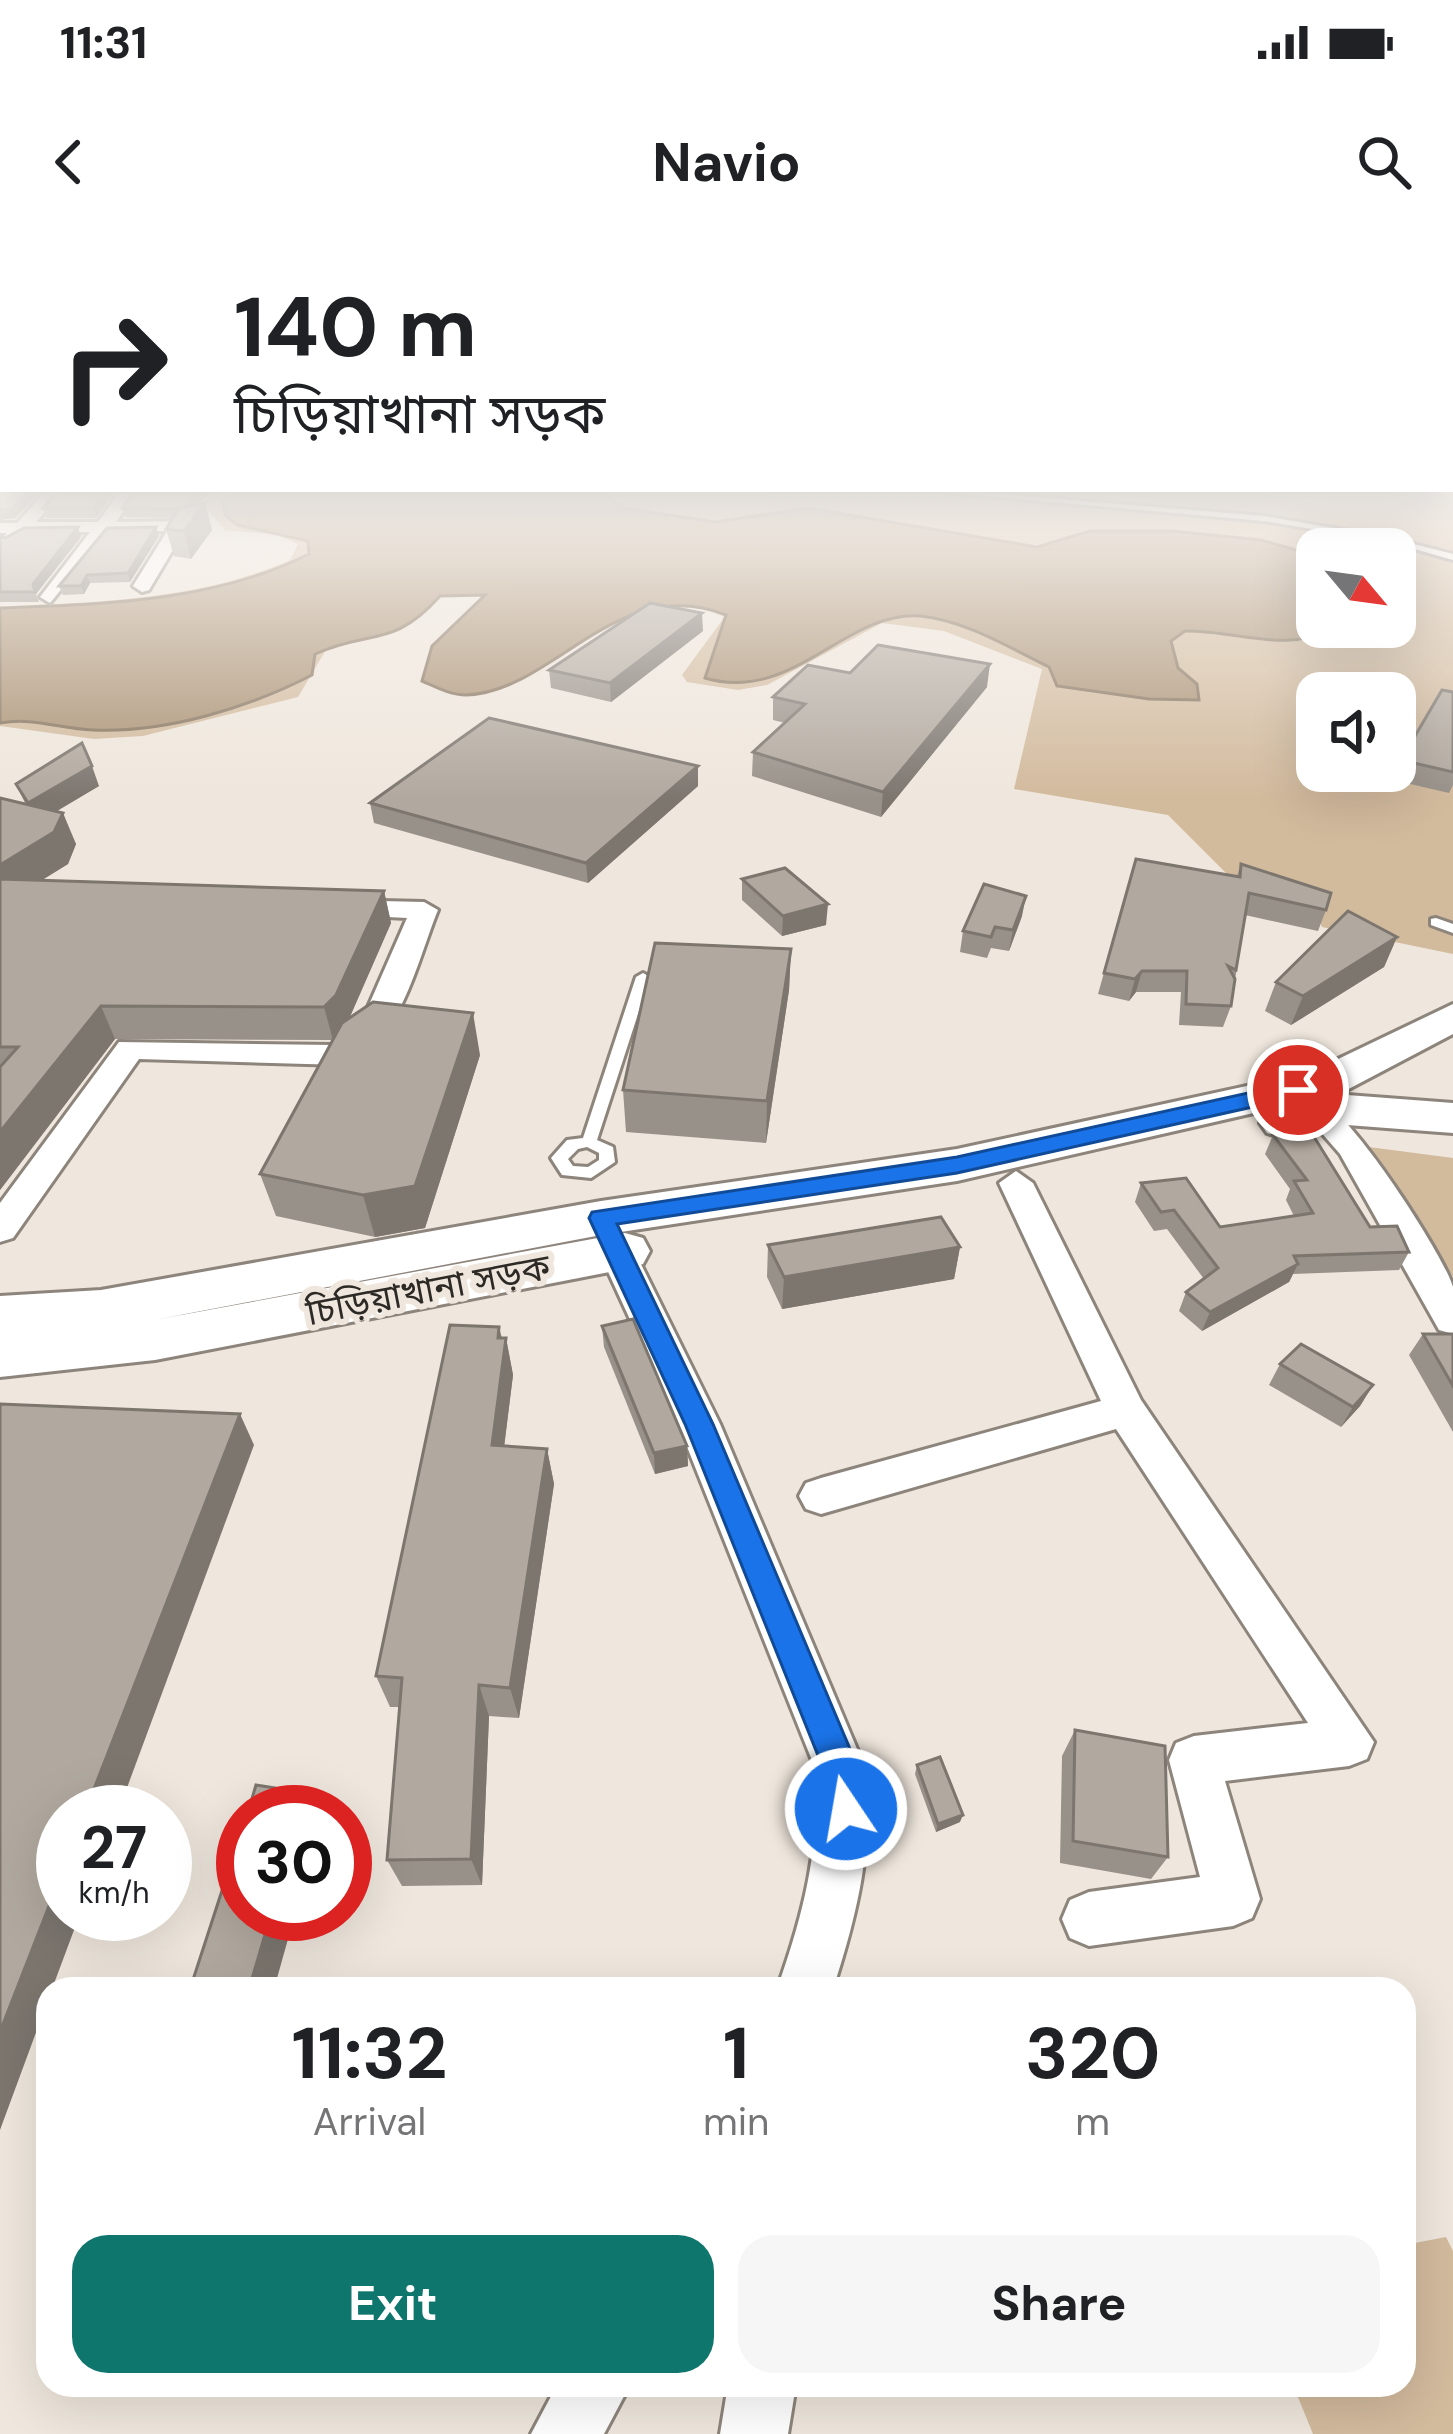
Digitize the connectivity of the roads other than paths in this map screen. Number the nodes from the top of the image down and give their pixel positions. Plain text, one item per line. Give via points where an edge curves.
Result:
1 (52, 594) edge
2 (50, 597) dead end
3 (310, 907) edge
4 (1436, 922) dead end
5 (1453, 929) edge
6 (643, 977) edge
7 (1453, 1017) edge
8 (1332, 1102) junction
9 (1453, 1118) edge
10 (589, 1142) junction
11 (1016, 1183) junction
12 (598, 1216) junction
13 (0, 1229) edge
14 (0, 1316) edge
15 (1453, 1320) edge
16 (0, 1356) edge
17 (1126, 1410) junction
18 (821, 1496) dead end
19 (841, 1870) junction
20 (1089, 1919) dead end
21 (809, 1977) edge
22 (825, 1977) edge
23 (589, 2397) edge
24 (760, 2397) edge
25 (566, 2434) edge
26 (754, 2434) edge

1 - 2 street
3 - 13 street via 424,910 367,1037 342,1055 130,1049
4 - 5 lane
6 - 10 lane
7 - 8 main road, চিড়িয়াখানা সড়ক
8 - 9 main road, চিড়িয়াখানা সড়ক
8 - 11 main road, চিড়িয়াখানা সড়ক
8 - 12 main road, চিড়িয়াখানা সড়ক
8 - 15 street
10 - 12 lane via 608,1156 598,1170
10 - 12 lane via 560,1158
11 - 12 main road, চিড়িয়াখানা সড়ক
11 - 17 street
12 - 14 main road, চিড়িয়াখানা সড়ক via 101,1310
12 - 16 main road, চিড়িয়াখানা সড়ক via 154,1340
12 - 19 street via 699,1424 841,1768
17 - 18 street
17 - 20 street via 1349,1742 1194,1760 1233,1898
19 - 21 street
19 - 22 street
23 - 25 street
24 - 26 street

